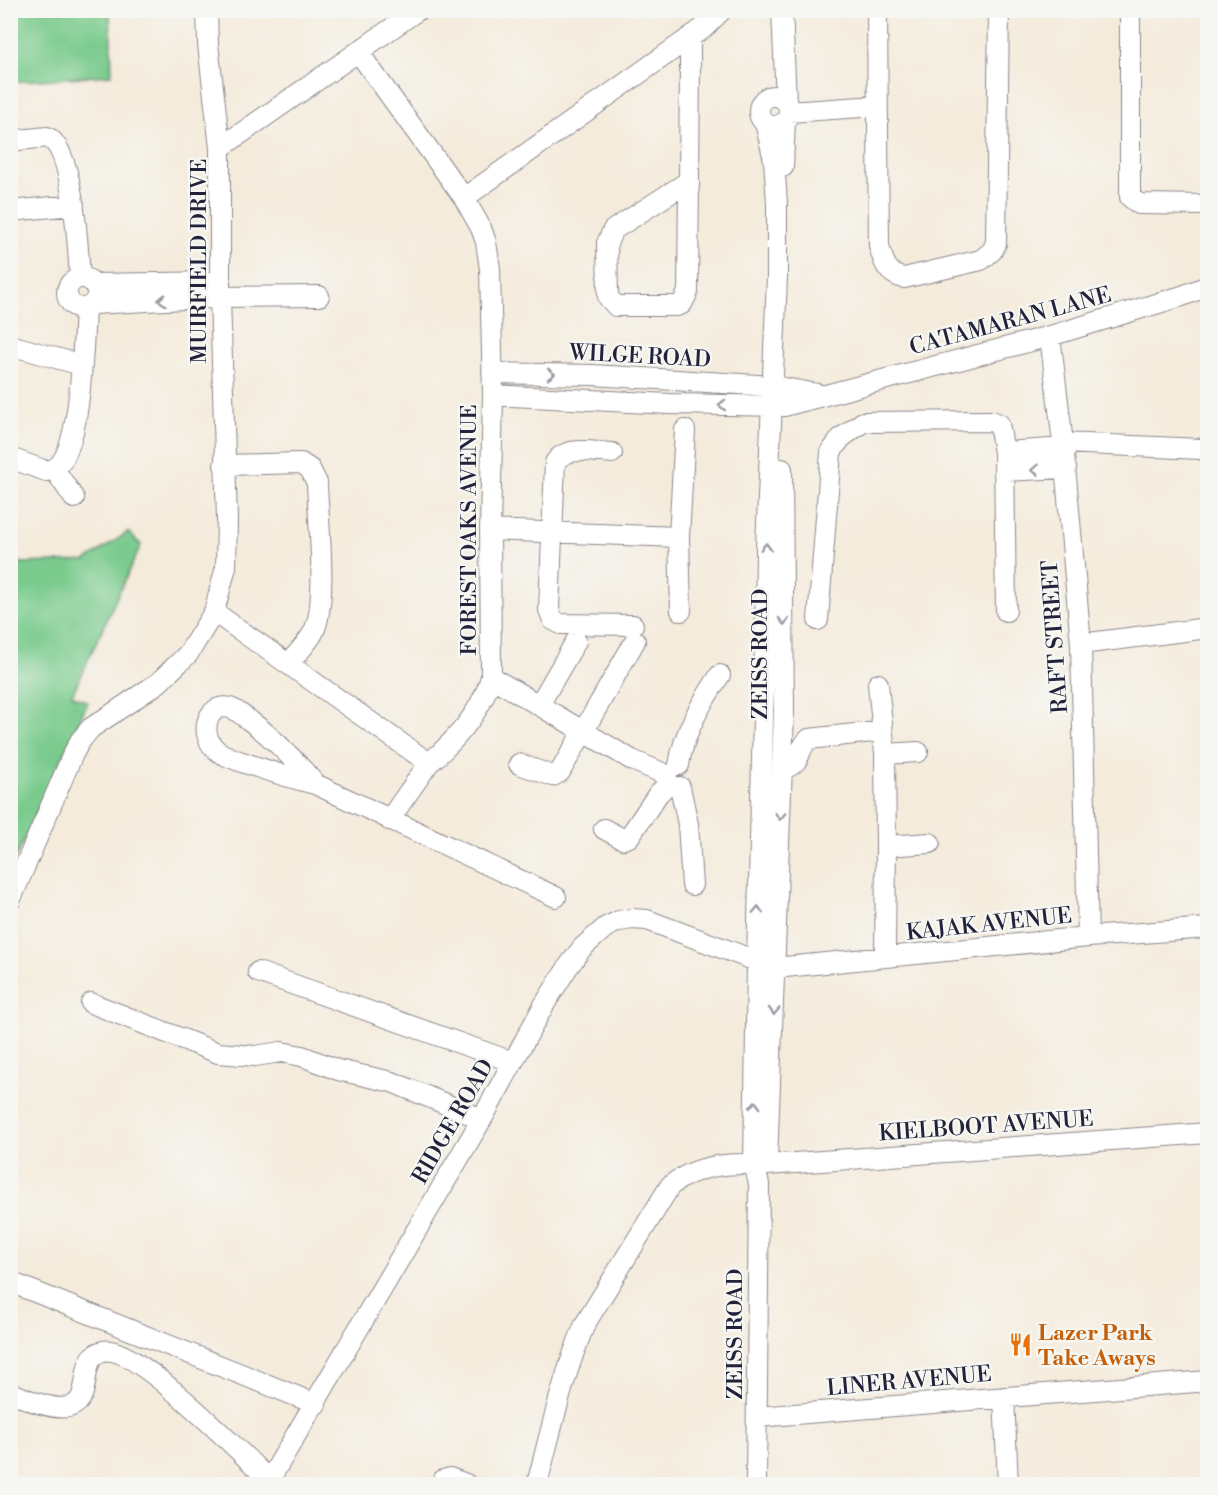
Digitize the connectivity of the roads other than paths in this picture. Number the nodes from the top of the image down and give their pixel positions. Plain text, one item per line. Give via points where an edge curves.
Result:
1 (207, 10) edge
2 (417, 10) edge
3 (722, 10) edge
4 (782, 10) edge
5 (877, 10) edge
6 (999, 10) edge
7 (1130, 10) edge
8 (690, 37) junction
9 (359, 53) junction
10 (876, 106) junction
11 (778, 111) junction
12 (10, 141) edge
13 (220, 148) junction
14 (689, 182) junction
15 (464, 198) junction
16 (74, 205) junction
17 (1206, 208) edge
18 (10, 211) edge
19 (87, 281) junction
20 (1208, 286) edge
21 (220, 289) junction
22 (319, 296) dead end
23 (89, 307) junction
24 (1050, 336) junction
25 (10, 345) edge
26 (81, 365) junction
27 (492, 373) junction
28 (593, 375) junction
29 (493, 395) junction
30 (779, 397) junction
31 (594, 400) junction
32 (686, 430) dead end
33 (1064, 445) junction
34 (612, 453) dead end
35 (1208, 453) edge
36 (10, 458) edge
37 (1004, 461) junction
38 (224, 465) junction
39 (1066, 468) junction
40 (54, 469) junction
41 (74, 498) dead end
42 (490, 530) junction
43 (552, 532) junction
44 (679, 537) junction
45 (681, 611) dead end
46 (1006, 611) dead end
47 (214, 612) junction
48 (818, 620) dead end
49 (1208, 628) edge
50 (576, 641) dead end
51 (1081, 644) junction
52 (288, 664) junction
53 (720, 675) dead end
54 (491, 678) junction
55 (878, 684) dead end
56 (539, 705) junction
57 (583, 731) junction
58 (882, 731) junction
59 (918, 752) dead end
60 (885, 754) junction
61 (429, 763) junction
62 (519, 764) dead end
63 (782, 770) junction
64 (674, 777) junction
65 (315, 784) junction
66 (389, 820) junction
67 (604, 829) dead end
68 (930, 843) dead end
69 (886, 846) junction
70 (692, 885) dead end
71 (556, 897) dead end
72 (10, 901) edge
73 (1208, 928) edge
74 (1088, 937) junction
75 (885, 957) junction
76 (766, 965) junction
77 (258, 972) dead end
78 (91, 1003) dead end
79 (513, 1062) junction
80 (482, 1119) junction
81 (1208, 1133) edge
82 (761, 1164) junction
83 (10, 1282) edge
84 (1208, 1382) edge
85 (10, 1392) edge
86 (1004, 1397) junction
87 (316, 1404) junction
88 (757, 1417) junction
89 (268, 1483) edge
90 (441, 1485) edge
91 (466, 1485) edge
92 (537, 1485) edge
93 (756, 1485) edge
94 (1008, 1485) edge

1 - 13 street
2 - 9 street, MUIRFIELD DRIVE
3 - 8 street
4 - 11 street, ZEISS ROAD
5 - 10 street
6 - 10 street via 997,235 988,255 903,278 889,271 879,246
7 - 17 street via 1130,197 1138,204
8 - 14 street
8 - 15 street
9 - 13 street, MUIRFIELD DRIVE
9 - 15 street, FOREST OAKS AVENUE
10 - 11 street
11 - 30 street, ZEISS ROAD
12 - 16 street via 47,137 57,144
13 - 21 street, MUIRFIELD DRIVE
14 - 14 street via 686,299 677,306 616,306 608,297 607,243 613,230
15 - 27 street, FOREST OAKS AVENUE via 481,228 489,254
16 - 18 street
16 - 19 street
19 - 21 street
19 - 23 street via 98,294
19 - 23 street via 71,283 68,298 74,307
20 - 24 street, CATAMARAN LANE
21 - 22 street
21 -> 23 street
21 - 38 street, MUIRFIELD DRIVE
23 - 26 street
24 - 30 street, CATAMARAN LANE via 824,395
24 - 33 street, RAFT STREET
25 - 26 street
26 - 40 street via 79,406 65,457
27 -> 28 street, WILGE ROAD
27 - 29 street, FOREST OAKS AVENUE
28 - 30 street, WILGE ROAD
28 - 31 street
29 - 31 street, WILGE ROAD
29 - 42 street, FOREST OAKS AVENUE
30 -> 31 street, WILGE ROAD
30 -> 63 street, ZEISS ROAD
76 -> 30 street, ZEISS ROAD via 766,547
32 - 44 street
33 - 35 street via 1202,449
33 - 37 street
33 - 39 street, RAFT STREET
34 - 43 street via 568,452 558,456
36 - 40 street via 46,471
39 -> 37 street
37 - 46 street
37 - 48 street via 999,424 992,422 863,422 841,438 831,452
38 - 47 street, MUIRFIELD DRIVE via 226,567
38 - 52 street via 301,463 310,469 317,483 321,588 318,617 310,639
39 - 51 street, RAFT STREET
40 - 41 street
42 - 43 street
42 - 54 street, FOREST OAKS AVENUE
43 - 44 street
43 - 57 street via 549,610 553,620 634,633
44 - 45 street
47 - 52 street
47 - 72 street, MUIRFIELD DRIVE via 188,654 174,668 103,719 80,741
49 - 51 street
50 - 56 street
51 - 74 street, RAFT STREET
52 - 61 street
53 - 64 street via 690,725
54 - 56 street
54 - 61 street, FOREST OAKS AVENUE via 485,696 452,743
55 - 58 street
56 - 57 street
57 - 62 street via 554,776
57 - 64 street via 632,760
58 - 60 street
58 - 63 street via 809,739 799,760
59 - 60 street
60 - 69 street
61 - 66 street, FOREST OAKS AVENUE
63 -> 76 street, ZEISS ROAD
64 - 67 street via 629,837 623,839
64 - 70 street via 688,824
65 - 65 street via 279,745 238,712 221,708 210,716 206,737 219,752
65 - 66 street
66 - 71 street
68 - 69 street
69 - 75 street
73 - 74 street, KAJAK AVENUE
74 - 75 street, KAJAK AVENUE
75 - 76 street, KAJAK AVENUE
76 - 79 street, RIDGE ROAD via 647,920 619,921 582,948
76 - 82 street, ZEISS ROAD
77 - 79 street
78 - 80 street via 218,1053 255,1056 281,1052 302,1056 338,1070 392,1082
79 - 80 street, RIDGE ROAD
80 - 87 street, RIDGE ROAD
81 - 82 street, KIELBOOT AVENUE
82 - 88 street, ZEISS ROAD
82 - 92 street, KIELBOOT AVENUE via 696,1170 670,1186 585,1324 572,1356
83 - 87 street
84 - 86 street, LINER AVENUE
85 - 89 street via 41,1405 69,1408 81,1398 94,1356 105,1350 113,1352 187,1401
86 - 88 street, LINER AVENUE
86 - 94 street
87 - 89 street, RIDGE ROAD
88 - 93 street, ZEISS ROAD
90 - 91 street via 450,1478

